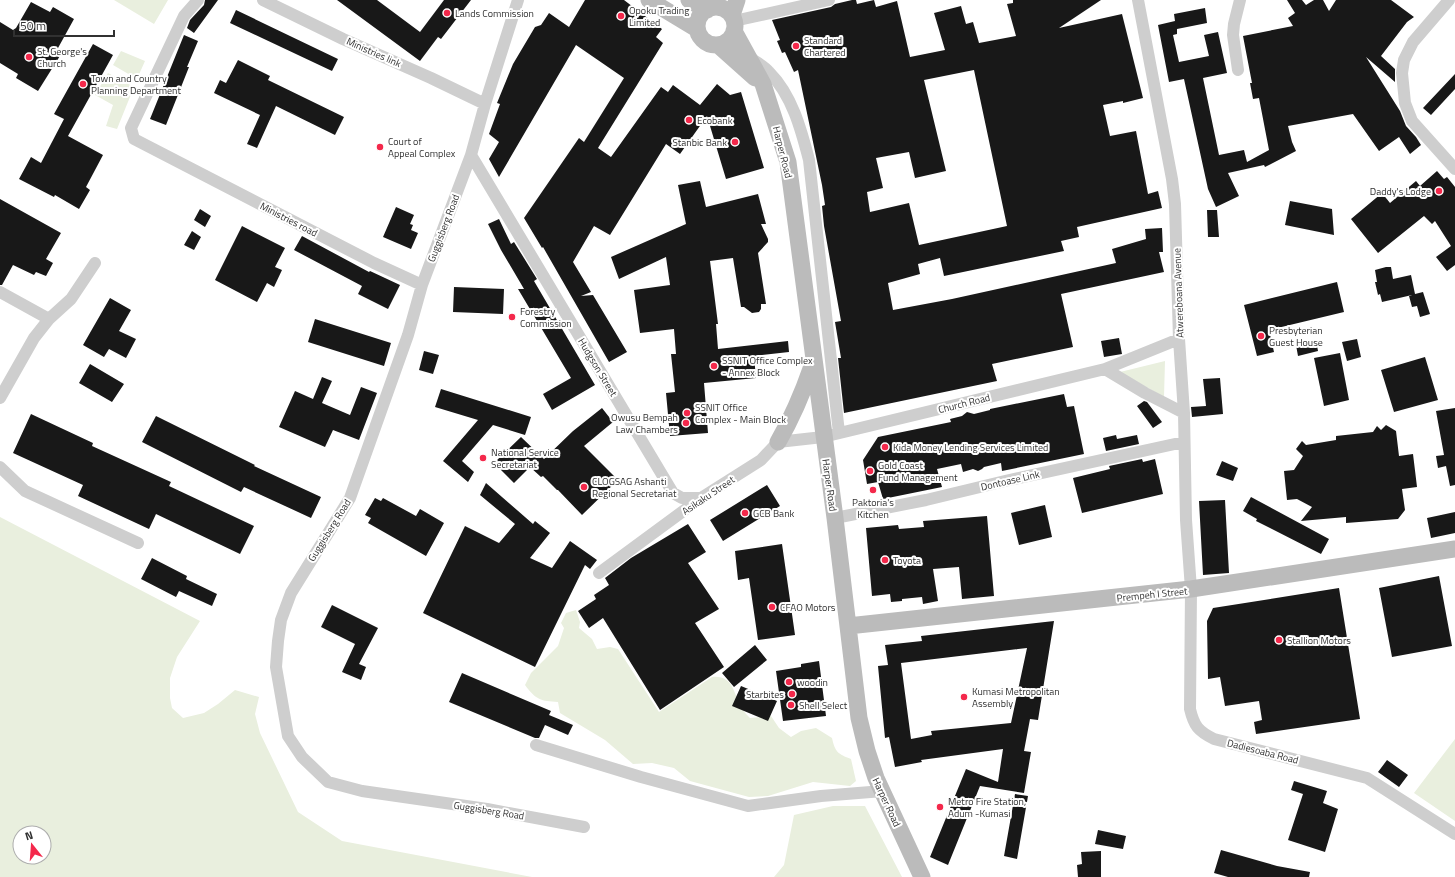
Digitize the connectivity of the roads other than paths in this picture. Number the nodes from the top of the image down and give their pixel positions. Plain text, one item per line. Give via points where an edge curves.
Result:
1 (198, 0) edge
2 (263, 0) edge
3 (518, 0) edge
4 (649, 0) edge
5 (689, 0) edge
6 (829, 0) edge
7 (1138, 0) edge
8 (1240, 0) edge
9 (1449, 0) edge
10 (711, 6) edge
11 (734, 17) edge
12 (697, 28) junction
13 (718, 45) junction
14 (747, 55) junction
15 (1238, 70) dead end
16 (763, 84) junction
17 (485, 104) junction
18 (471, 155) junction
19 (1455, 169) edge
20 (95, 263) dead end
21 (422, 285) junction
22 (0, 292) edge
23 (49, 319) junction
24 (1180, 339) junction
25 (814, 362) junction
26 (1105, 369) junction
27 (0, 398) edge
28 (1184, 413) junction
29 (831, 435) junction
30 (778, 442) junction
31 (1184, 442) junction
32 (0, 467) edge
33 (701, 498) junction
34 (835, 518) junction
35 (138, 543) dead end
36 (1455, 549) edge
37 (599, 573) dead end
38 (1192, 589) junction
39 (848, 626) junction
40 (536, 746) dead end
41 (883, 791) junction
42 (584, 827) dead end
43 (1455, 834) edge
44 (922, 877) edge

1 - 21 street, Ministries road via 184,16 131,128 134,138 374,263
2 - 17 street, Ministries link
3 - 17 street, Guggisberg Road
4 - 12 street
5 - 10 street
6 - 11 street
7 - 24 street, Atwereboana Avenue via 1175,204
8 - 15 street via 1233,35
9 - 19 street via 1413,42 1404,60 1402,73 1406,103 1412,121
10 - 11 street via 726,10
10 - 12 street via 699,18
11 - 13 street via 731,38
11 - 14 street, Harper Road
12 - 13 street via 702,39 712,45
13 - 16 street
14 - 16 street, Harper Road
14 - 29 street via 769,71 781,88 796,116 807,154 817,227
16 - 25 street, Harper Road via 788,162
17 - 18 street, Guggisberg Road
18 - 21 street, Guggisberg Road
18 - 33 street, Hudgson Street via 673,493 682,498
20 - 23 street via 71,299
21 - 42 street, Guggisberg Road via 408,335 350,498 291,593 281,620 276,667 288,736 302,757 328,782 362,791 487,809
22 - 23 street
23 - 27 street via 34,338
24 - 26 street, Church Road
24 - 28 street, Atwereboana Avenue
25 - 29 street, Harper Road
25 - 30 street via 803,393
26 - 28 street
26 - 29 street, Church Road
28 - 31 street, Atwereboana Avenue
29 - 30 street
29 - 34 street, Harper Road
30 - 33 street, Asikaku Street via 761,460
31 - 34 street, Dontoase Link
31 - 38 street, Atwereboana Avenue via 1186,520
32 - 35 street via 25,491
33 - 37 street, Asikaku Street
34 - 39 street, Harper Road
36 - 38 street, Prempeh I Street
38 - 39 street, Prempeh I Street
38 - 43 street, Dadiesoaba Road via 1190,709 1197,728 1214,739 1367,778
39 - 41 street, Harper Road via 859,718 867,751
40 - 41 street via 748,806
41 - 44 street, Harper Road

